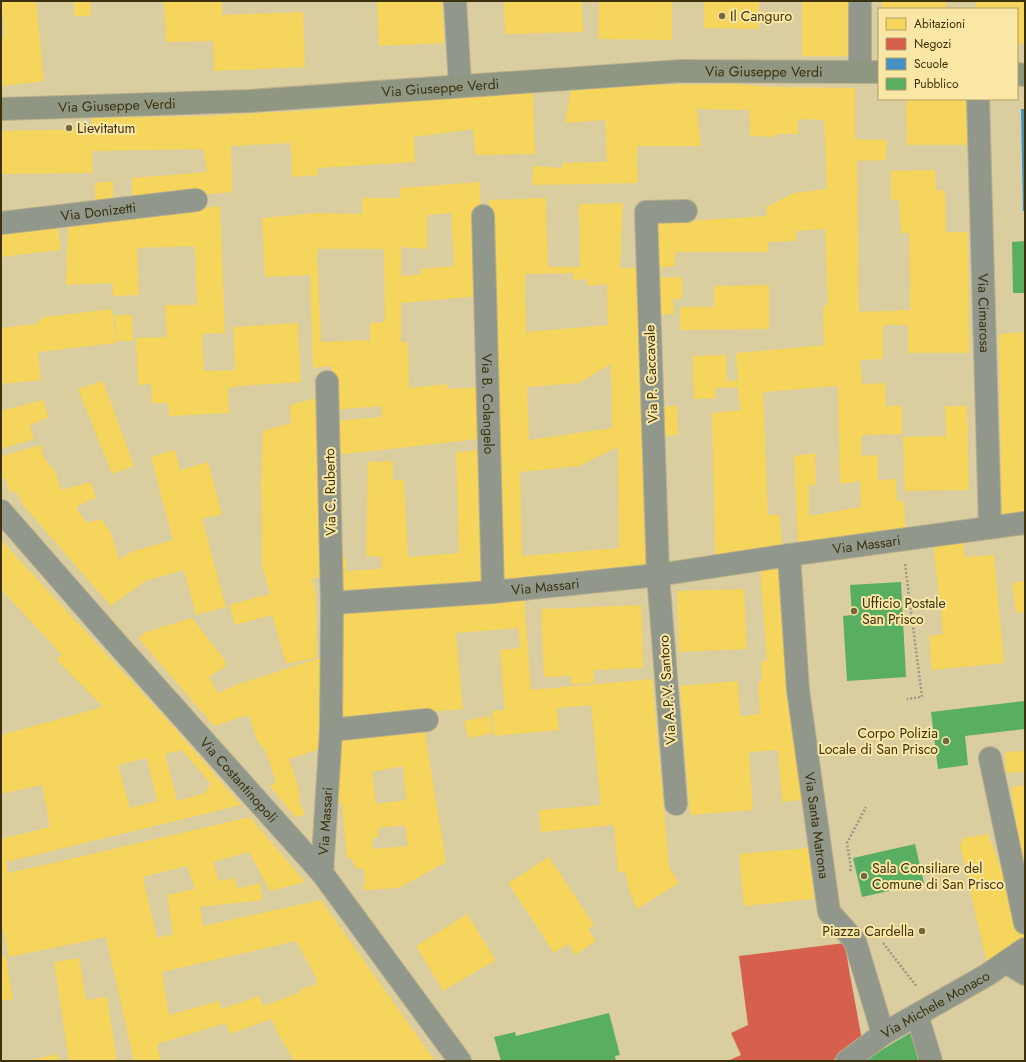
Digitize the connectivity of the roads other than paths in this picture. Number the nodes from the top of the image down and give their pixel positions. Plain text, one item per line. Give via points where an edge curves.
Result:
1 (455, 1) edge
2 (860, 1) edge
3 (869, 72) edge
4 (460, 86) junction
5 (978, 100) edge
6 (1, 109) edge
7 (196, 200) dead end
8 (686, 211) dead end
9 (483, 216) dead end
10 (1, 223) edge
11 (327, 382) dead end
12 (1, 511) edge
13 (1025, 522) edge
14 (990, 527) junction
15 (789, 555) junction
16 (658, 575) junction
17 (493, 592) junction
18 (332, 603) junction
19 (427, 720) dead end
20 (331, 730) junction
21 (990, 758) dead end
22 (676, 804) dead end
23 (322, 872) junction
24 (1025, 923) edge
25 (1025, 949) edge
26 (1006, 962) junction
27 (1025, 974) edge
28 (917, 1015) junction
29 (883, 1034) junction
30 (460, 1061) edge
31 (847, 1061) edge
32 (931, 1061) edge

1 - 4 street
2 - 3 street
3 - 4 street, Via Giuseppe Verdi via 681,71
4 - 6 street, Via Giuseppe Verdi via 249,101
5 - 14 street, Via Cimarosa
7 - 10 street, Via Donizetti
8 - 16 street, Via P. Caccavale via 646,212
9 - 17 street, Via B. Colangelo
11 - 18 street, Via C. Ruberto
12 - 23 street, Via Costantinopoli
13 - 14 street, Via Massari
14 - 15 street, Via Massari
15 - 16 street, Via Massari
15 - 29 street, Via Santa Matrona via 798,690 829,912 855,941
16 - 17 street, Via Massari
16 - 22 street, Via A.P.V. Santoro
17 - 18 street, Via Massari
18 - 20 street, Via Massari
19 - 20 street
20 - 23 street, Via Massari
21 - 24 street
23 - 30 street, Via Costantinopoli
25 - 26 street, Via Michele Monaco
26 - 27 street
26 - 28 street, Via Michele Monaco
28 - 29 street, Via Michele Monaco
28 - 32 street
29 - 31 street, Via Michele Monaco

